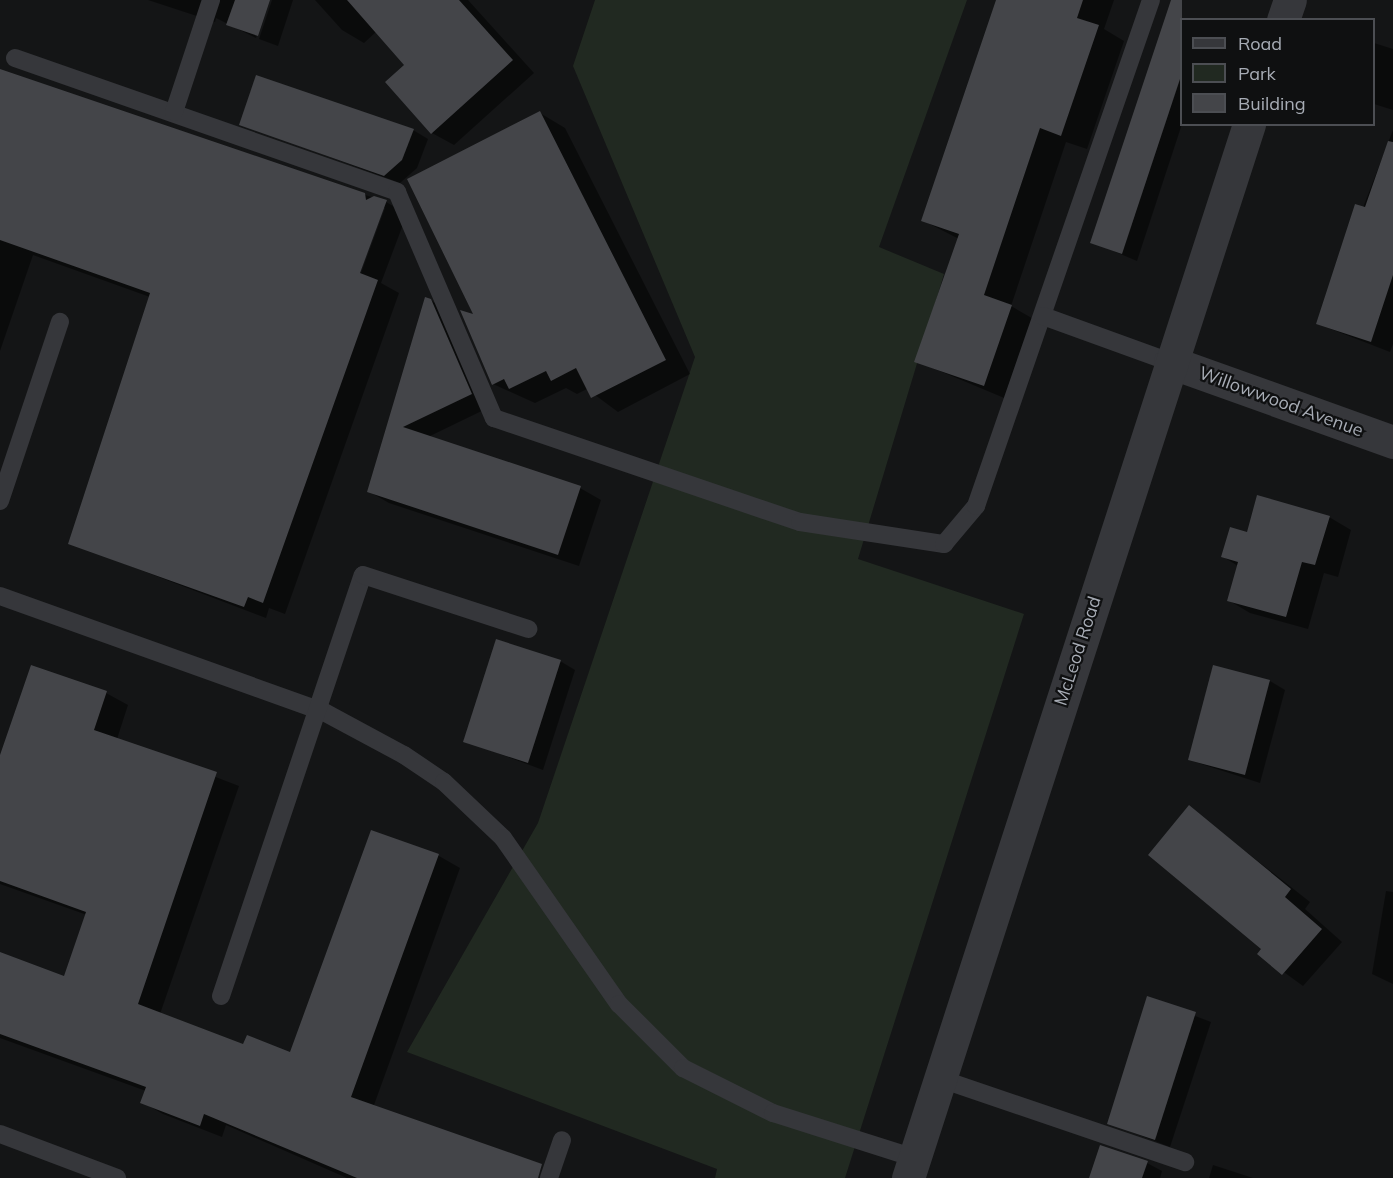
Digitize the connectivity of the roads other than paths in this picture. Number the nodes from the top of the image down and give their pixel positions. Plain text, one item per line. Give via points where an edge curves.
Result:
1 (211, 0) edge
2 (1151, 0) edge
3 (1290, 0) edge
4 (1284, 18) edge
5 (15, 58) dead end
6 (174, 112) junction
7 (1248, 126) edge
8 (1043, 316) junction
9 (60, 322) dead end
10 (1170, 362) junction
11 (1393, 442) edge
12 (0, 501) edge
13 (0, 596) edge
14 (528, 629) dead end
15 (318, 710) junction
16 (221, 996) dead end
17 (940, 1079) junction
18 (0, 1134) edge
19 (562, 1140) dead end
20 (1185, 1162) dead end
21 (911, 1168) edge
22 (117, 1178) edge
23 (549, 1178) edge

1 - 6 lane
2 - 8 lane
3 - 4 street
5 - 6 lane
6 - 8 lane via 397,192 494,418 800,522 945,544 976,506
7 - 10 street, McLeod Road
8 - 10 lane
9 - 12 lane
10 - 11 street, Willowwood Avenue
10 - 17 street, McLeod Road
13 - 15 lane
14 - 15 lane via 363,575
15 - 16 lane
15 - 21 lane via 444,782 503,838 619,1004 683,1068 772,1113
17 - 20 lane
17 - 21 street, McLeod Road
18 - 22 lane
19 - 23 lane

